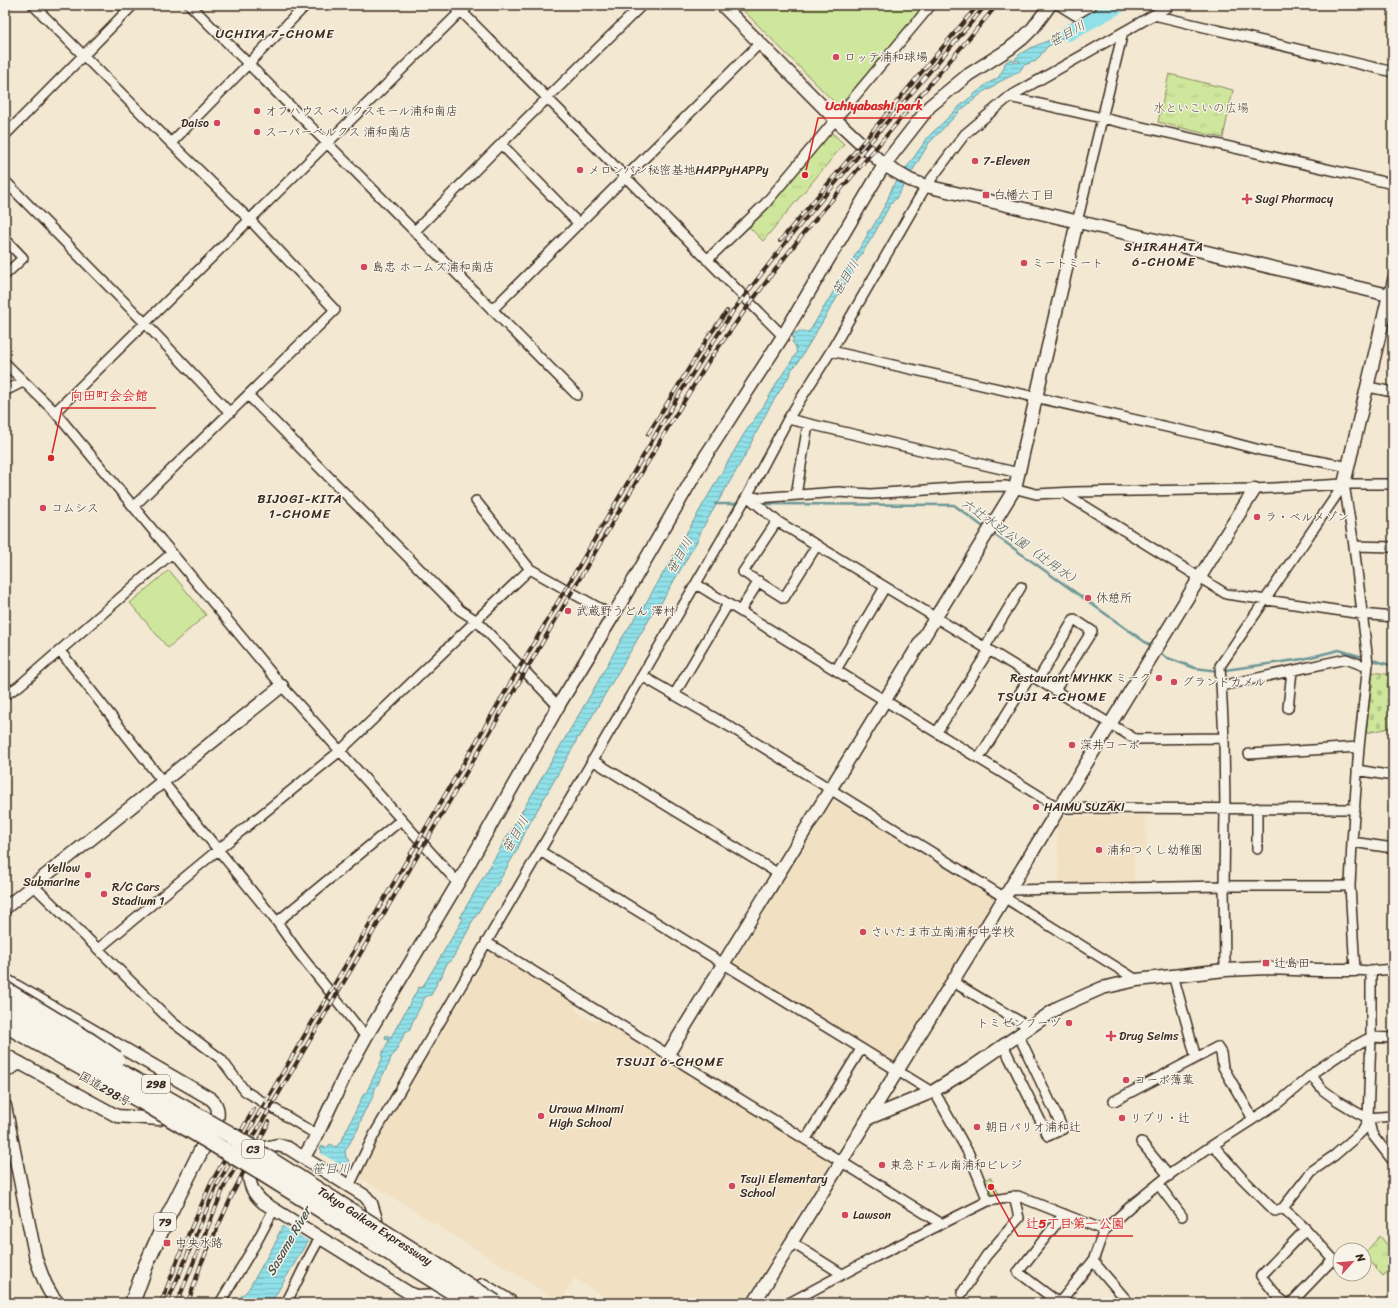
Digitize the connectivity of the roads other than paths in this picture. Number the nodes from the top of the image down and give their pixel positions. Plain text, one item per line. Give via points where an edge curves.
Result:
1 (33, 5) edge
2 (133, 5) edge
3 (190, 5) edge
4 (306, 5) edge
5 (642, 5) edge
6 (722, 5) edge
7 (931, 5) edge
8 (1050, 5) edge
9 (1059, 5) edge
10 (1092, 5) edge
11 (1171, 5) edge
12 (461, 7) edge
13 (1154, 15) junction
14 (1123, 32) junction
15 (760, 44) junction
16 (83, 56) junction
17 (249, 64) junction
18 (1393, 72) edge
19 (1009, 97) junction
20 (547, 98) junction
21 (1102, 118) junction
22 (836, 119) junction
23 (5, 135) edge
24 (171, 143) junction
25 (327, 143) junction
26 (501, 144) junction
27 (887, 167) junction
28 (626, 178) junction
29 (5, 181) edge
30 (1393, 184) edge
31 (923, 185) junction
32 (250, 220) junction
33 (1076, 222) junction
34 (579, 224) junction
35 (415, 231) junction
36 (5, 239) edge
37 (707, 260) junction
38 (5, 275) edge
39 (1393, 278) edge
40 (1391, 295) edge
41 (492, 310) junction
42 (145, 323) junction
43 (783, 336) junction
44 (831, 351) junction
45 (5, 363) edge
46 (23, 382) junction
47 (1368, 387) junction
48 (5, 391) edge
49 (1393, 392) edge
50 (577, 395) dead end
51 (248, 396) junction
52 (1036, 398) junction
53 (55, 412) junction
54 (230, 413) junction
55 (788, 419) junction
56 (808, 424) junction
57 (1348, 467) junction
58 (1018, 473) junction
59 (1344, 484) junction
60 (1393, 484) edge
61 (1015, 488) junction
62 (1255, 489) junction
63 (1064, 492) junction
64 (796, 495) junction
65 (747, 496) junction
66 (476, 501) dead end
67 (133, 507) junction
68 (777, 521) junction
69 (817, 545) junction
70 (1354, 546) junction
71 (1393, 547) edge
72 (172, 553) junction
73 (530, 569) junction
74 (1200, 578) junction
75 (758, 581) junction
76 (696, 584) junction
77 (886, 587) junction
78 (1021, 587) dead end
79 (1264, 599) junction
80 (728, 604) junction
81 (740, 610) junction
82 (1362, 614) junction
83 (613, 616) junction
84 (1393, 617) edge
85 (936, 618) junction
86 (477, 622) junction
87 (987, 648) junction
88 (60, 650) junction
89 (1367, 667) junction
90 (836, 670) junction
91 (1292, 671) junction
92 (642, 676) junction
93 (1034, 677) junction
94 (282, 686) junction
95 (1221, 686) junction
96 (1055, 690) junction
97 (674, 694) junction
98 (5, 695) edge
99 (885, 700) junction
100 (558, 706) junction
101 (1288, 708) dead end
102 (1110, 724) junction
103 (937, 732) junction
104 (1224, 738) junction
105 (1359, 747) junction
106 (340, 751) junction
107 (1249, 754) dead end
108 (979, 758) junction
109 (592, 760) junction
110 (1357, 770) junction
111 (1393, 776) edge
112 (163, 782) junction
113 (831, 789) junction
114 (1059, 808) junction
115 (1225, 808) junction
116 (1257, 808) junction
117 (1355, 809) junction
118 (402, 820) junction
119 (1352, 842) junction
120 (1393, 848) edge
121 (219, 849) junction
122 (1257, 849) dead end
123 (540, 851) junction
124 (779, 874) junction
125 (458, 883) junction
126 (33, 885) junction
127 (1224, 886) junction
128 (1350, 886) junction
129 (1007, 894) junction
130 (5, 908) edge
131 (277, 922) junction
132 (486, 942) junction
133 (98, 949) junction
134 (723, 964) junction
135 (1393, 969) edge
136 (1225, 970) junction
137 (1355, 970) junction
138 (1371, 971) junction
139 (1173, 975) junction
140 (1137, 980) junction
141 (953, 982) junction
142 (5, 983) edge
143 (5, 1000) edge
144 (5, 1007) edge
145 (5, 1024) edge
146 (1029, 1027) junction
147 (5, 1032) edge
148 (1018, 1034) junction
149 (5, 1037) edge
150 (366, 1037) junction
151 (1371, 1037) junction
152 (1393, 1038) edge
153 (1003, 1045) junction
154 (861, 1049) junction
155 (668, 1054) junction
156 (5, 1055) edge
157 (1196, 1058) junction
158 (20, 1063) junction
159 (897, 1071) junction
160 (5, 1072) edge
161 (1311, 1075) junction
162 (933, 1091) junction
163 (1114, 1100) dead end
164 (142, 1101) junction
165 (5, 1106) edge
166 (1393, 1116) edge
167 (869, 1118) junction
168 (1368, 1118) junction
169 (159, 1119) junction
170 (218, 1119) junction
171 (1253, 1119) junction
172 (229, 1134) junction
173 (317, 1135) junction
174 (806, 1140) junction
175 (1141, 1142) dead end
176 (204, 1145) junction
177 (1213, 1145) junction
178 (1393, 1161) edge
179 (842, 1162) junction
180 (306, 1164) junction
181 (249, 1172) junction
182 (1169, 1176) junction
183 (1158, 1184) junction
184 (344, 1189) junction
185 (1014, 1196) junction
186 (988, 1201) junction
187 (1283, 1208) junction
188 (277, 1211) junction
189 (1064, 1214) junction
190 (1182, 1216) dead end
191 (942, 1224) junction
192 (1306, 1229) junction
193 (1104, 1230) junction
194 (318, 1236) junction
195 (791, 1242) junction
196 (1332, 1258) edge
197 (1093, 1261) junction
198 (1332, 1266) edge
199 (842, 1274) junction
200 (962, 1293) dead end
201 (1278, 1297) junction
202 (457, 1300) edge
203 (58, 1303) edge
204 (132, 1303) edge
205 (220, 1303) edge
206 (286, 1303) edge
207 (471, 1303) edge
208 (495, 1303) edge
209 (509, 1303) edge
210 (754, 1303) edge
211 (789, 1303) edge
212 (1059, 1303) edge
213 (1129, 1303) edge
214 (1270, 1303) edge
215 (1286, 1303) edge
216 (1291, 1303) edge

1 - 16 street
2 - 16 street
3 - 17 street
4 - 17 street
5 - 20 street
6 - 15 street
7 - 22 street
8 - 27 street via 1023,38 968,75 930,106
9 - 10 street via 1075,15
11 - 13 street
12 - 20 street
12 - 25 street
13 - 14 street
13 - 18 street
14 - 19 street
14 - 21 street
15 - 22 street
15 - 28 street
16 - 23 street
16 - 24 street
17 - 24 street
17 - 25 street
19 - 21 street
19 - 31 street via 965,134
20 - 26 street
20 - 28 street
21 - 30 street
21 - 33 street
22 - 27 street
22 - 37 street via 765,204
24 - 32 street
25 - 32 street
25 - 35 street
26 - 34 street
26 - 35 street
27 - 31 street
27 - 43 street
28 - 34 street
28 - 37 street
29 - 42 street
31 - 33 street
31 - 44 street
32 - 42 street
32 - 51 street via 335,310
33 - 40 street
33 - 52 street
34 - 41 street
35 - 41 street
36 - 38 street via 23,258
37 - 43 street
39 - 40 street
40 - 47 street
41 - 50 street
42 - 53 street
42 - 54 street
43 - 83 street via 705,457
44 - 52 street
44 - 55 street
45 - 46 street
46 - 48 street
46 - 53 street
47 - 49 street
47 - 57 street
51 - 54 street
51 - 86 street via 460,610
52 - 57 street via 1260,450
52 - 58 street
53 - 67 street
54 - 67 street
55 - 56 street
55 - 65 street
56 - 58 street
56 - 64 street
57 - 59 street
58 - 61 street
59 - 60 street
59 - 62 street
59 - 70 street
59 - 79 street
61 - 63 street via 1036,494
61 - 64 street via 967,487 871,494 838,492
61 - 85 street
62 - 63 street
62 - 74 street
63 - 74 street
64 - 65 street via 758,498
65 - 68 street
65 - 76 street
66 - 73 street
67 - 72 street
68 - 69 street
68 - 75 street via 744,572
69 - 75 street via 784,598
69 - 77 street
70 - 71 street
70 - 82 street
72 - 88 street
72 - 94 street
73 - 83 street
73 - 86 street
74 - 79 street via 1226,594
74 - 102 street
75 - 81 street
76 - 80 street
76 - 92 street
77 - 85 street
77 - 90 street
78 - 87 street
79 - 82 street
79 - 95 street via 1220,666
80 - 81 street
80 - 97 street
81 - 90 street
82 - 84 street
82 - 89 street
83 - 100 street
85 - 87 street
85 - 99 street
86 - 100 street
86 - 106 street
87 - 93 street
87 - 103 street
88 - 98 street
88 - 112 street
89 - 91 street via 1346,659
89 - 105 street
90 - 99 street
91 - 95 street
91 - 101 street
92 - 97 street
92 - 109 street
93 - 96 street
93 - 96 street via 1074,619 1092,631
93 - 108 street
94 - 106 street
94 - 112 street
95 - 104 street
96 - 102 street
97 - 113 street
99 - 103 street
99 - 113 street
100 - 125 street
102 - 104 street via 1135,739
102 - 114 street
103 - 108 street
104 - 115 street
105 - 107 street
105 - 110 street
106 - 118 street
106 - 121 street
108 - 114 street
109 - 123 street
109 - 124 street
110 - 111 street
110 - 117 street
112 - 121 street
112 - 126 street
113 - 124 street
113 - 129 street
114 - 115 street
114 - 129 street
115 - 116 street
115 - 127 street
116 - 117 street
116 - 122 street
117 - 119 street
118 - 125 street
118 - 131 street
119 - 120 street
119 - 128 street
121 - 131 street
121 - 133 street
123 - 132 street
123 - 134 street
124 - 134 street
125 - 150 street
126 - 130 street
126 - 133 street
127 - 128 street
127 - 129 street
127 - 136 street
128 - 137 street
129 - 140 street
129 - 141 street
131 - 150 street
132 - 155 street
132 - 184 street
133 - 173 street via 172,1022 221,1059 245,1091
134 - 154 street
134 - 155 street
135 - 138 street
136 - 137 street
136 - 139 street
137 - 138 street
138 - 151 street
139 - 140 street
139 - 157 street
140 - 146 street via 1102,988 1082,996 1059,1007
141 - 146 street
141 - 159 street
142 - 170 street via 211,1099 218,1108
142 - 172 highway, bridge
143 - 170 highway, 298
144 - 172 highway, Tokyo Gaikan Expressway / C3, bridge
145 - 164 highway, Tokyo Gaikan Expressway / C3, bridge
146 - 148 street
147 - 169 highway, 国道298号 / 298
148 - 153 street
148 - 153 street via 1063,1129 1048,1136
149 - 164 highway, bridge
150 - 173 street
151 - 152 street
151 - 161 street
151 - 168 street
153 - 162 street
154 - 159 street
154 - 174 street
155 - 174 street
156 - 158 street
157 - 163 street
157 - 171 street via 1217,1047 1221,1053 1223,1067
158 - 160 street
158 - 169 street via 117,1116
159 - 162 street
159 - 167 street
161 - 168 street via 1323,1090
161 - 171 street via 1278,1103
162 - 167 street
162 - 186 street via 970,1154
164 - 207 highway, Tokyo Gaikan Expressway / C3, bridge
165 - 203 street via 36,1259 44,1282
166 - 168 street
167 - 179 street
168 - 178 street via 1372,1134
168 - 187 street via 1364,1129 1335,1155 1312,1171
169 - 176 highway, 国道298号 / 298
170 - 176 main road, 79
170 - 180 highway, 298 via 264,1148
171 - 177 street
172 - 208 highway, Tokyo Gaikan Expressway / C3, bridge
173 - 180 street
174 - 179 street
175 - 182 street
176 - 181 highway, 298
176 - 204 main road, 79 via 168,1216
177 - 182 street
177 - 187 street via 1241,1178 1275,1211
179 - 191 street
179 - 195 street
180 - 184 highway, 298
181 - 188 street via 249,1181 257,1197
181 - 202 highway, 298
182 - 183 street
183 - 190 street
183 - 193 street
184 - 209 highway, 298 via 376,1219
185 - 186 street
185 - 189 street
185 - 200 street via 1019,1218 986,1256
186 - 191 street
187 - 192 street
188 - 194 street
188 - 205 street
189 - 193 street
189 - 212 street via 1018,1272
191 - 199 street
192 - 196 street
192 - 201 street via 1261,1276
193 - 197 street
194 - 202 street via 409,1293 417,1296 439,1295
194 - 206 street
195 - 199 street
195 - 210 street
197 - 212 street
197 - 213 street
198 - 216 street
199 - 211 street
201 - 214 street
201 - 215 street

